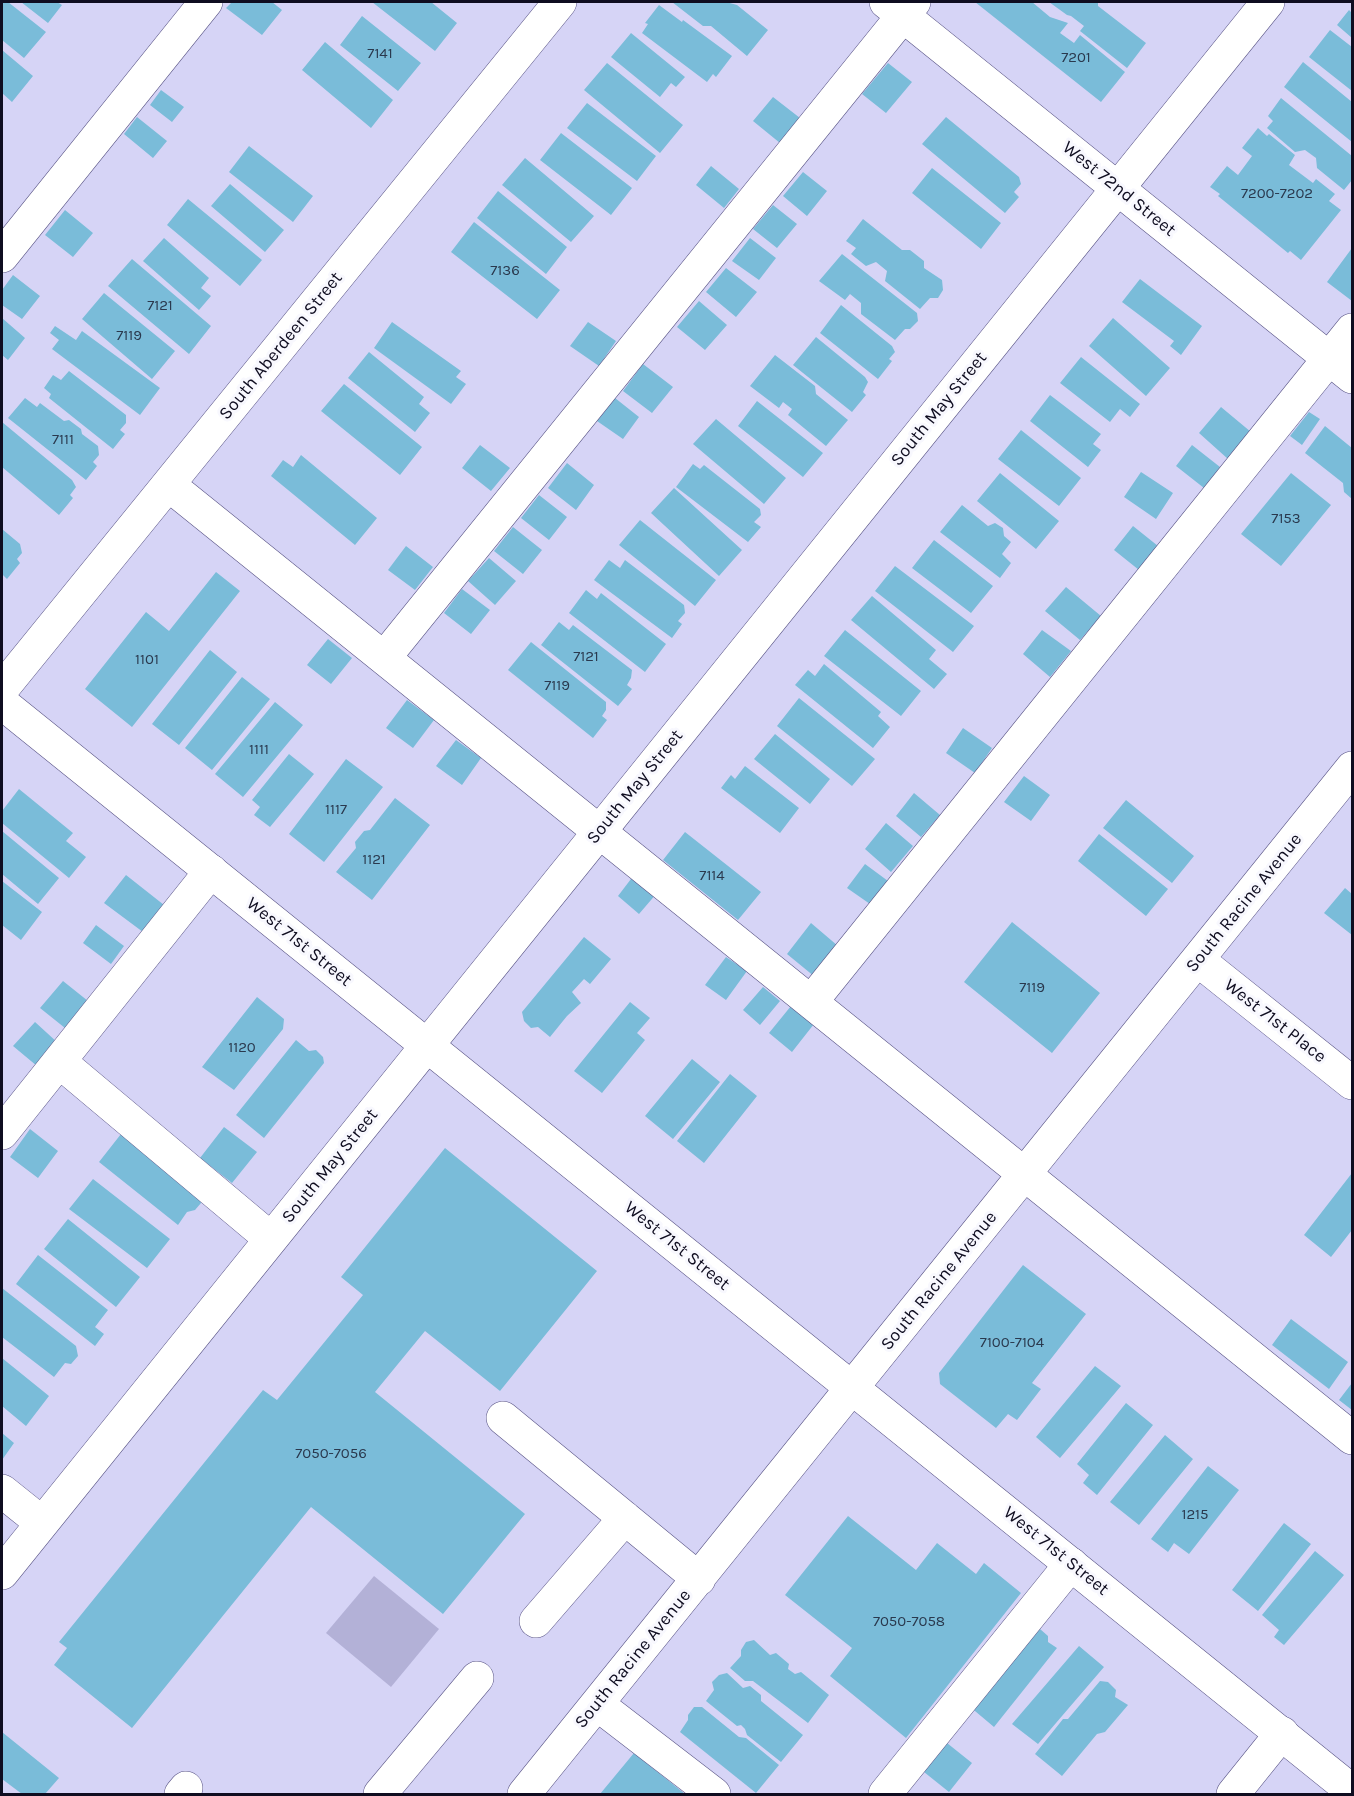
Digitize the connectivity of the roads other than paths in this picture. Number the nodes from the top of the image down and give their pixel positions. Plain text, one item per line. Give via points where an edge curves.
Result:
1 (206, 2) edge
2 (560, 2) edge
3 (1268, 2) edge
4 (901, 6) edge
5 (1118, 188) junction
6 (2, 256) edge
7 (1353, 330) edge
8 (1341, 368) edge
9 (169, 485) junction
10 (384, 658) junction
11 (2, 689) edge
12 (2, 703) edge
13 (1353, 768) edge
14 (599, 831) junction
15 (211, 871) junction
16 (1198, 960) junction
17 (811, 1002) junction
18 (427, 1045) junction
19 (60, 1062) junction
20 (1353, 1083) edge
21 (2, 1133) edge
22 (1025, 1173) junction
23 (271, 1239) junction
24 (852, 1389) junction
25 (503, 1418) dead end
26 (1353, 1438) edge
27 (2, 1491) edge
28 (625, 1518) junction
29 (42, 1523) junction
30 (1071, 1564) junction
31 (2, 1573) edge
32 (699, 1579) junction
33 (536, 1621) dead end
34 (477, 1678) dead end
35 (597, 1704) junction
36 (1282, 1734) junction
37 (1353, 1791) edge
38 (380, 1794) edge
39 (524, 1794) edge
40 (714, 1794) edge
41 (885, 1794) edge
42 (1233, 1794) edge

1 - 6 street
2 - 9 street, South Aberdeen Street
3 - 5 street, South May Street
4 - 5 street, West 72nd Street
4 - 10 street
5 - 8 street, West 72nd Street
5 - 14 street, South May Street
7 - 8 street
8 - 17 street
9 - 10 street
9 - 11 street, South Aberdeen Street
10 - 14 street
12 - 15 street, West 71st Street
13 - 16 street, South Racine Avenue
14 - 17 street
14 - 18 street, South May Street
15 - 18 street, West 71st Street
15 - 19 street
16 - 20 street, West 71st Place
16 - 22 street, South Racine Avenue
17 - 22 street
18 - 23 street, South May Street
18 - 24 street, West 71st Street
19 - 21 street
19 - 23 street
22 - 24 street, South Racine Avenue
22 - 26 street
23 - 29 street, South May Street
24 - 30 street, West 71st Street
24 - 32 street, South Racine Avenue
25 - 28 street
27 - 29 street
28 - 32 street
28 - 33 street
29 - 31 street, South May Street
30 - 36 street, West 71st Street
30 - 41 street
32 - 35 street, South Racine Avenue
34 - 38 street
35 - 39 street, South Racine Avenue
35 - 40 street
36 - 37 street, West 71st Street
36 - 42 street

